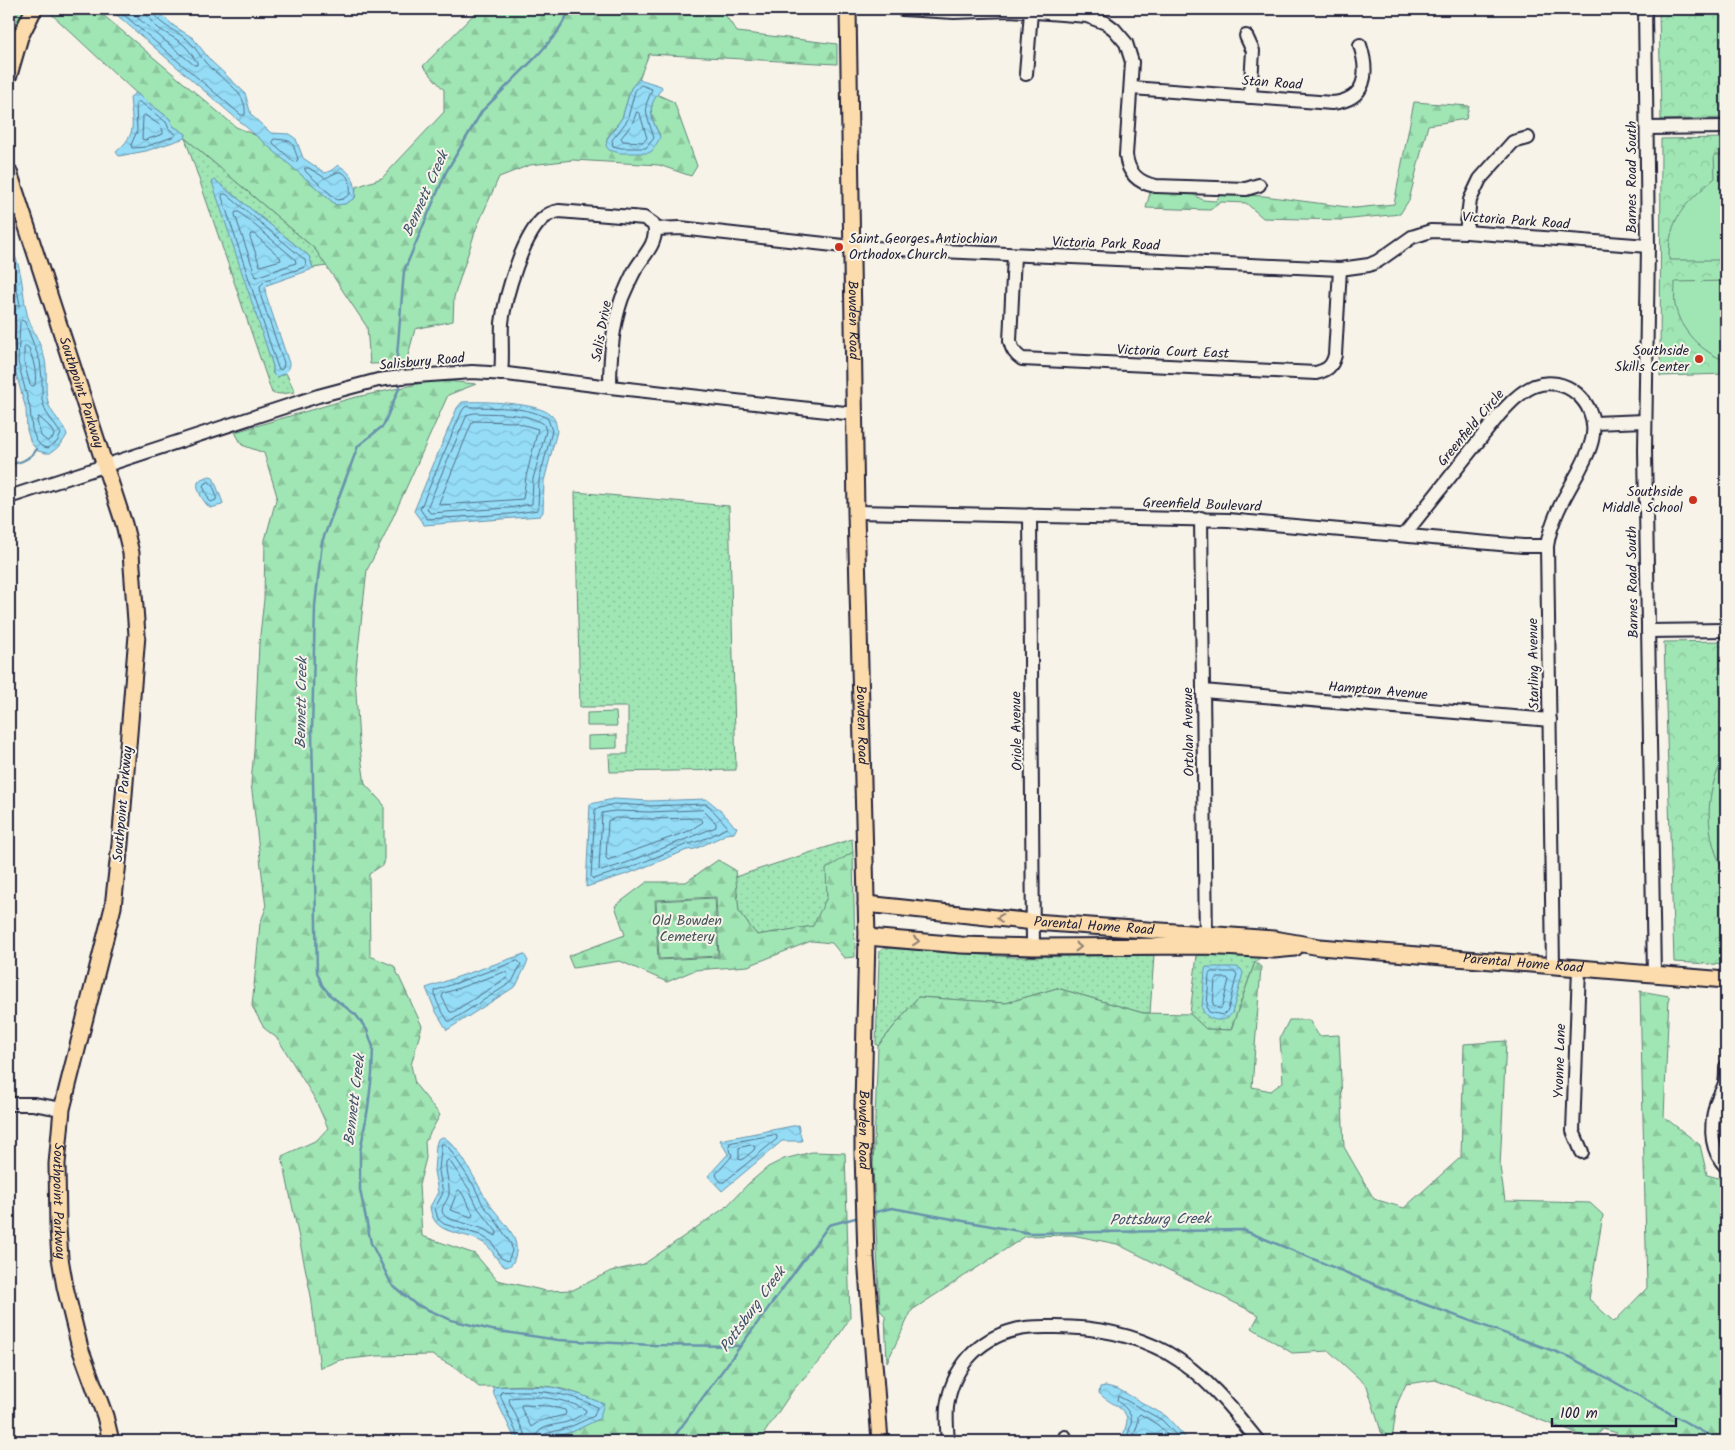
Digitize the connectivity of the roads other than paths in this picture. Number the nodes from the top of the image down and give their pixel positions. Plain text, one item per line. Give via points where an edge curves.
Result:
1 (34, 9) edge
2 (848, 9) edge
3 (902, 9) edge
4 (1645, 9) edge
5 (1032, 12) junction
6 (1246, 36) dead end
7 (1360, 45) dead end
8 (1026, 74) dead end
9 (9, 75) edge
10 (1132, 88) junction
11 (1250, 97) junction
12 (1726, 127) edge
13 (1647, 128) junction
14 (1528, 138) dead end
15 (9, 175) edge
16 (1259, 185) dead end
17 (12, 195) edge
18 (655, 228) junction
19 (1466, 232) junction
20 (1648, 246) junction
21 (852, 247) junction
22 (1014, 255) junction
23 (1340, 269) junction
24 (502, 374) junction
25 (610, 387) junction
26 (854, 414) junction
27 (1645, 421) junction
28 (1594, 423) junction
29 (106, 466) junction
30 (9, 497) edge
31 (856, 512) junction
32 (1030, 515) junction
33 (1201, 518) junction
34 (1404, 535) junction
35 (1547, 546) junction
36 (1726, 630) edge
37 (1648, 631) junction
38 (1203, 691) junction
39 (1550, 720) junction
40 (866, 904) junction
41 (1034, 922) junction
42 (867, 937) junction
43 (1170, 939) junction
44 (1206, 940) junction
45 (1033, 947) junction
46 (1553, 966) junction
47 (1579, 969) junction
48 (1654, 975) junction
49 (1726, 980) edge
50 (1726, 1067) edge
51 (9, 1104) edge
52 (62, 1109) junction
53 (1582, 1152) dead end
54 (1726, 1167) edge
55 (111, 1441) edge
56 (880, 1441) edge
57 (948, 1441) edge
58 (1258, 1441) edge

1 - 9 main road via 20,36
2 - 21 main road, Bowden Road
3 - 5 street
4 - 13 street, Barnes Road South
5 - 8 street
5 - 10 street via 1087,16 1114,29 1130,52
6 - 11 street via 1253,51
7 - 11 street, Stan Road via 1365,74 1357,93 1350,98 1332,103
10 - 11 street, Stan Road
10 - 16 street via 1126,155 1131,171 1142,182 1156,186 1214,189 1246,189
12 - 13 street
13 - 20 street, Barnes Road South
14 - 19 street via 1513,142 1480,179 1470,200
15 - 17 main road, Southpoint Parkway
17 - 29 main road, Southpoint Parkway
18 - 21 street, Victoria Park Road via 686,228
18 - 24 street, Victoria Park Road via 644,218 559,211 539,221 516,263 508,294 502,321
18 - 25 street, Salis Drive via 652,243 636,269 620,307 611,357
19 - 20 street, Victoria Park Road
19 - 23 street, Victoria Park Road via 1422,233 1370,265
20 - 27 street, Barnes Road South
21 - 22 street, Victoria Park Road
21 - 26 main road, Bowden Road
22 - 23 street, Victoria Park Road
22 - 23 street, Victoria Court East via 1010,341 1016,355 1022,359 1316,373 1324,371 1335,355
24 - 25 street, Salisbury Road
24 - 29 street, Salisbury Road via 472,372 378,380 268,412
25 - 26 street, Salisbury Road
26 - 31 main road, Bowden Road
27 - 28 street
27 - 37 street, Barnes Road South
28 - 34 street, Greenfield Circle via 1584,401 1562,384 1544,384 1525,391 1499,415
28 - 35 street, Starling Avenue via 1585,460 1551,526
29 - 30 street, Salisbury Road
29 - 52 main road, Southpoint Parkway via 131,553 137,627 135,680 113,907
31 - 32 street, Greenfield Boulevard
31 - 40 main road, Bowden Road
32 - 33 street, Greenfield Boulevard
32 - 41 street, Oriole Avenue
33 - 34 street, Greenfield Boulevard
33 - 38 street, Ortolan Avenue
34 - 35 street, Greenfield Boulevard
35 - 39 street, Starling Avenue
36 - 37 street
37 - 48 street, Barnes Road South
38 - 39 street, Hampton Avenue
38 - 44 street, Ortolan Avenue
39 - 46 street, Starling Avenue
41 -> 40 main road, Parental Home Road
40 - 42 main road, Bowden Road
41 - 43 main road, Parental Home Road
41 - 45 street, Oriole Avenue
42 -> 45 main road, Parental Home Road
42 - 56 main road, Bowden Road via 863,1153 866,1258
43 - 44 main road, Parental Home Road
45 -> 43 main road, Parental Home Road
44 - 46 main road, Parental Home Road via 1274,939 1320,947
46 - 47 main road, Parental Home Road
47 - 48 main road, Parental Home Road
47 - 53 street, Yvonne Lane via 1573,1131
48 - 49 main road, Parental Home Road
50 - 54 street via 1725,1083 1716,1103 1712,1124 1713,1142 1719,1159
51 - 52 street
52 - 55 main road, Southpoint Parkway via 57,1164 60,1258 80,1348
57 - 58 street via 946,1409 953,1381 978,1347 1015,1330 1076,1327 1114,1332 1140,1340 1181,1361 1223,1397

